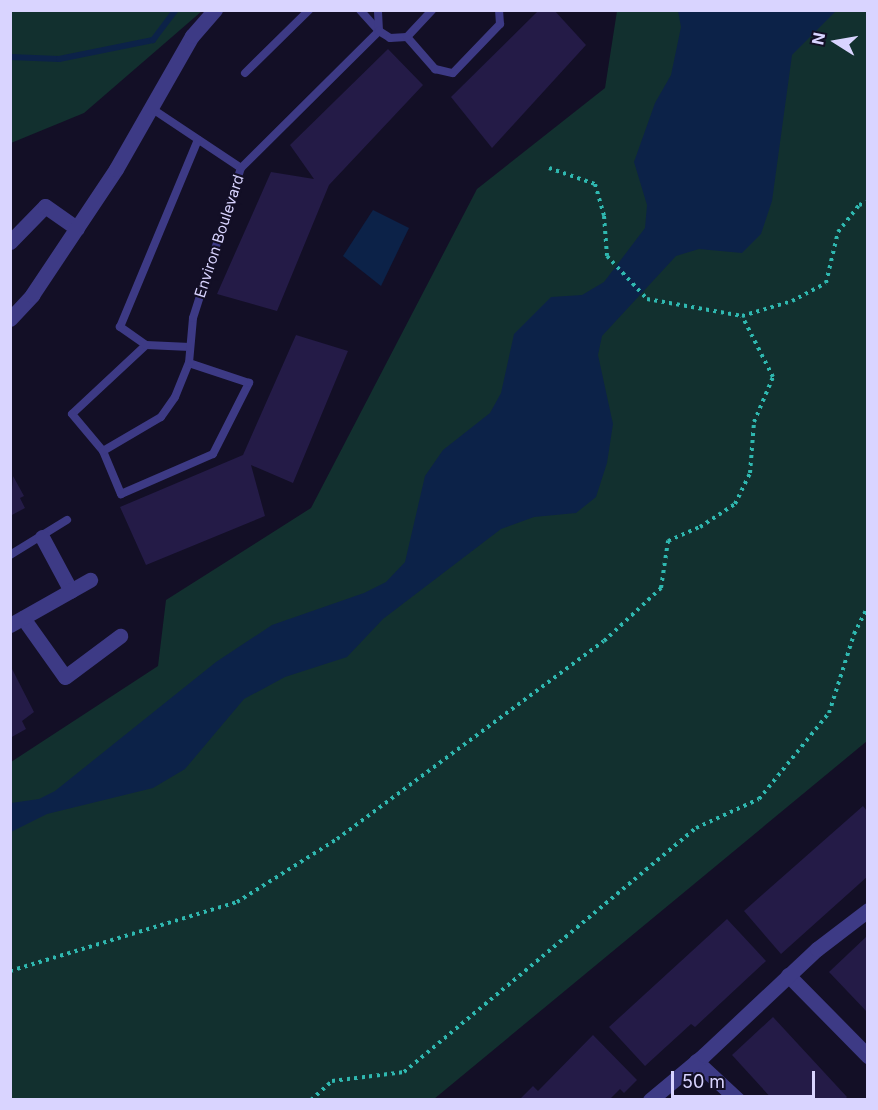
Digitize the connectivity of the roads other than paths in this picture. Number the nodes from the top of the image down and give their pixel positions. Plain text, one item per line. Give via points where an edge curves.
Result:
1 (215, 10) edge
2 (309, 10) edge
3 (360, 10) edge
4 (378, 10) edge
5 (432, 10) edge
6 (499, 10) edge
7 (379, 31) junction
8 (407, 37) junction
9 (245, 73) dead end
10 (151, 108) junction
11 (198, 140) junction
12 (240, 168) junction
13 (77, 228) junction
14 (10, 242) edge
15 (10, 319) edge
16 (146, 345) junction
17 (190, 347) junction
18 (189, 363) junction
19 (103, 451) junction
20 (67, 520) dead end
21 (42, 537) junction
22 (10, 555) edge
23 (90, 580) dead end
24 (71, 591) junction
25 (17, 622) edge
26 (120, 636) dead end
27 (867, 910) edge
28 (788, 975) junction
29 (867, 1056) edge
30 (696, 1061) junction
31 (650, 1100) edge
32 (738, 1100) edge

1 - 10 street via 192,36
2 - 9 lane
3 - 7 lane
4 - 7 lane
5 - 8 lane
6 - 8 lane via 500,24 453,73 435,69
7 - 8 lane via 390,38
7 - 12 lane, Environ Boulevard
10 - 11 lane
10 - 13 street
11 - 12 lane
11 - 16 lane via 120,327
12 - 17 lane, Environ Boulevard via 193,318
13 - 14 street via 45,206
13 - 15 street
16 - 17 lane
16 - 19 lane via 72,414
17 - 18 lane, Environ Boulevard
18 - 19 lane, Environ Boulevard via 175,397 161,417
18 - 19 lane via 249,384 213,454 121,494
20 - 21 lane
21 - 22 lane
21 - 24 street
23 - 24 street
24 - 25 street
25 - 26 street via 65,676
27 - 28 street
28 - 29 street
28 - 30 street
30 - 31 street
30 - 32 street

